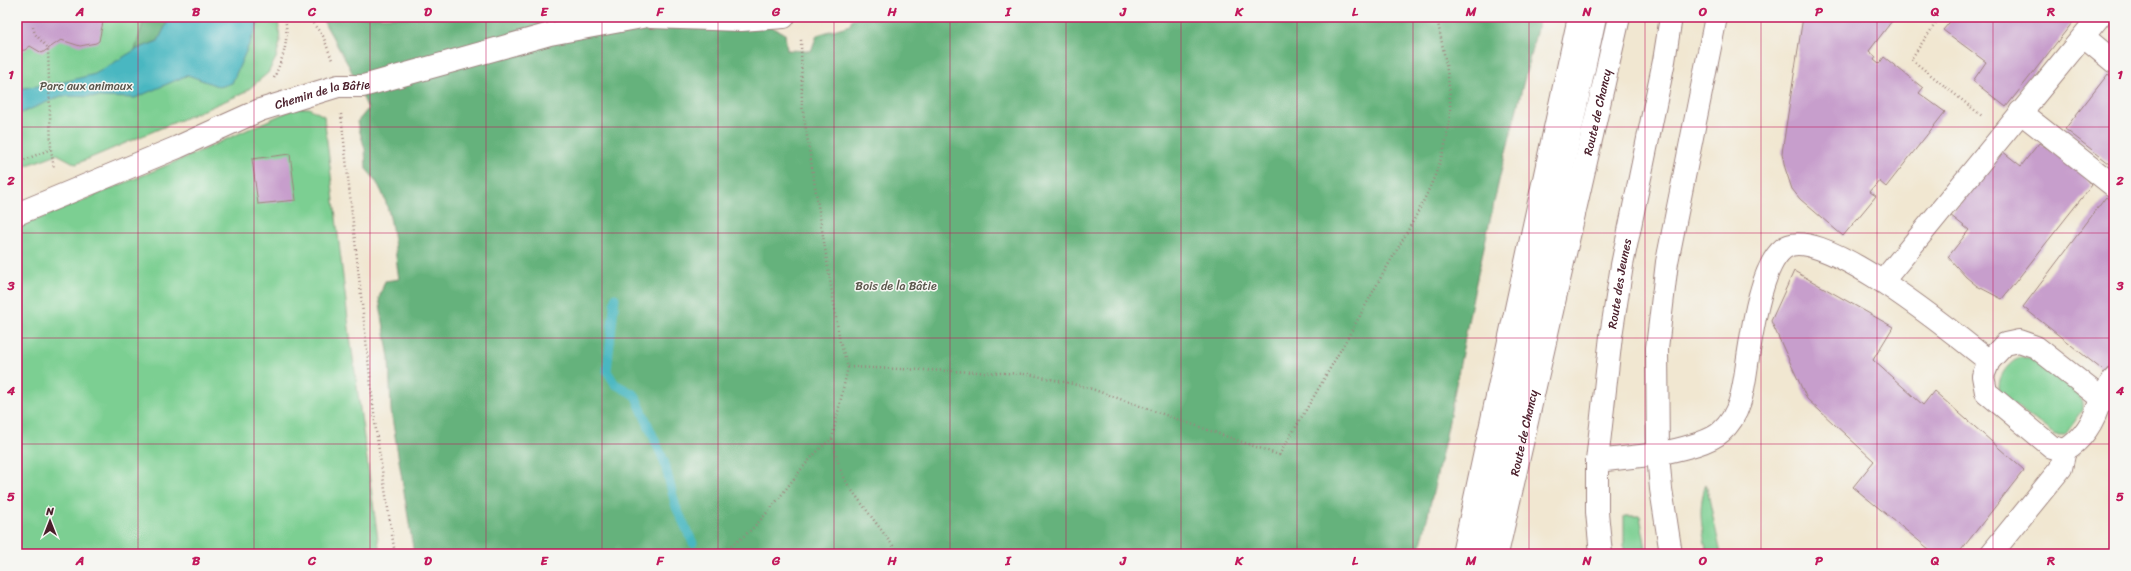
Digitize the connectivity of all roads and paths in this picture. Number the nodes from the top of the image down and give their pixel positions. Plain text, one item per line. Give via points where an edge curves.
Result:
1 (284, 17) edge
2 (308, 17) edge
3 (642, 17) edge
4 (650, 17) edge
5 (784, 17) edge
6 (1437, 17) edge
7 (1579, 17) edge
8 (1595, 17) edge
9 (1619, 17) edge
10 (1671, 17) edge
11 (1716, 17) edge
12 (1940, 17) edge
13 (2099, 17) edge
14 (33, 27) dead end
15 (801, 33) dead end
16 (2084, 37) junction
17 (2114, 62) edge
18 (338, 86) junction
19 (260, 110) junction
20 (2020, 112) junction
21 (2003, 133) junction
22 (51, 149) junction
23 (17, 163) edge
24 (2114, 186) edge
25 (60, 197) junction
26 (17, 214) edge
27 (1883, 281) junction
28 (1989, 361) junction
29 (848, 367) junction
30 (2114, 379) edge
31 (2108, 400) edge
32 (832, 439) junction
33 (2065, 450) junction
34 (1658, 454) junction
35 (1597, 461) junction
36 (395, 554) edge
37 (717, 554) edge
38 (899, 554) edge
39 (1463, 554) edge
40 (1480, 554) edge
41 (1497, 554) edge
42 (1601, 554) edge
43 (1671, 554) edge
44 (1991, 554) edge

1 - 19 path via 288,34 286,46
2 - 18 path via 323,36 331,55
3 - 18 main road, Chemin de la Bâtie via 550,34 363,86
4 - 5 main road via 741,20
6 - 29 path via 1449,88 1450,110 1440,160 1425,198 1329,372 1279,455 1086,387 1028,374
7 - 39 main road
8 - 40 main road
9 - 41 main road, Route de Chancy
10 - 35 main road, Route des Jeunes via 1622,265
11 - 34 main road via 1660,308 1657,369
12 - 21 path via 1911,59
13 - 16 main road
14 - 22 path via 35,34 48,48
15 - 29 path via 802,105 840,342
16 - 17 main road
16 - 20 main road
18 - 19 main road, Chemin de la Bâtie
18 - 36 path via 375,423
19 - 25 main road, Chemin de la Bâtie
20 - 21 main road
20 - 24 main road
21 - 27 main road
22 - 23 path
22 - 25 path
25 - 26 main road, Chemin de la Bâtie
27 - 28 main road
27 - 34 main road via 1850,261 1816,247 1792,244 1783,249 1774,261 1764,283 1754,322 1741,400 1733,420 1720,434 1707,440
28 - 31 main road via 2005,344 2019,341 2036,347
28 - 33 main road via 1983,376 1986,392 2052,447
29 - 32 path
30 - 31 main road
31 - 33 main road via 2075,444
32 - 37 path via 821,446 750,531 732,547
32 - 38 path via 840,469 848,485
33 - 44 main road via 2060,468
34 - 35 main road
34 - 43 main road
35 - 42 main road, Route des Jeunes via 1597,512

